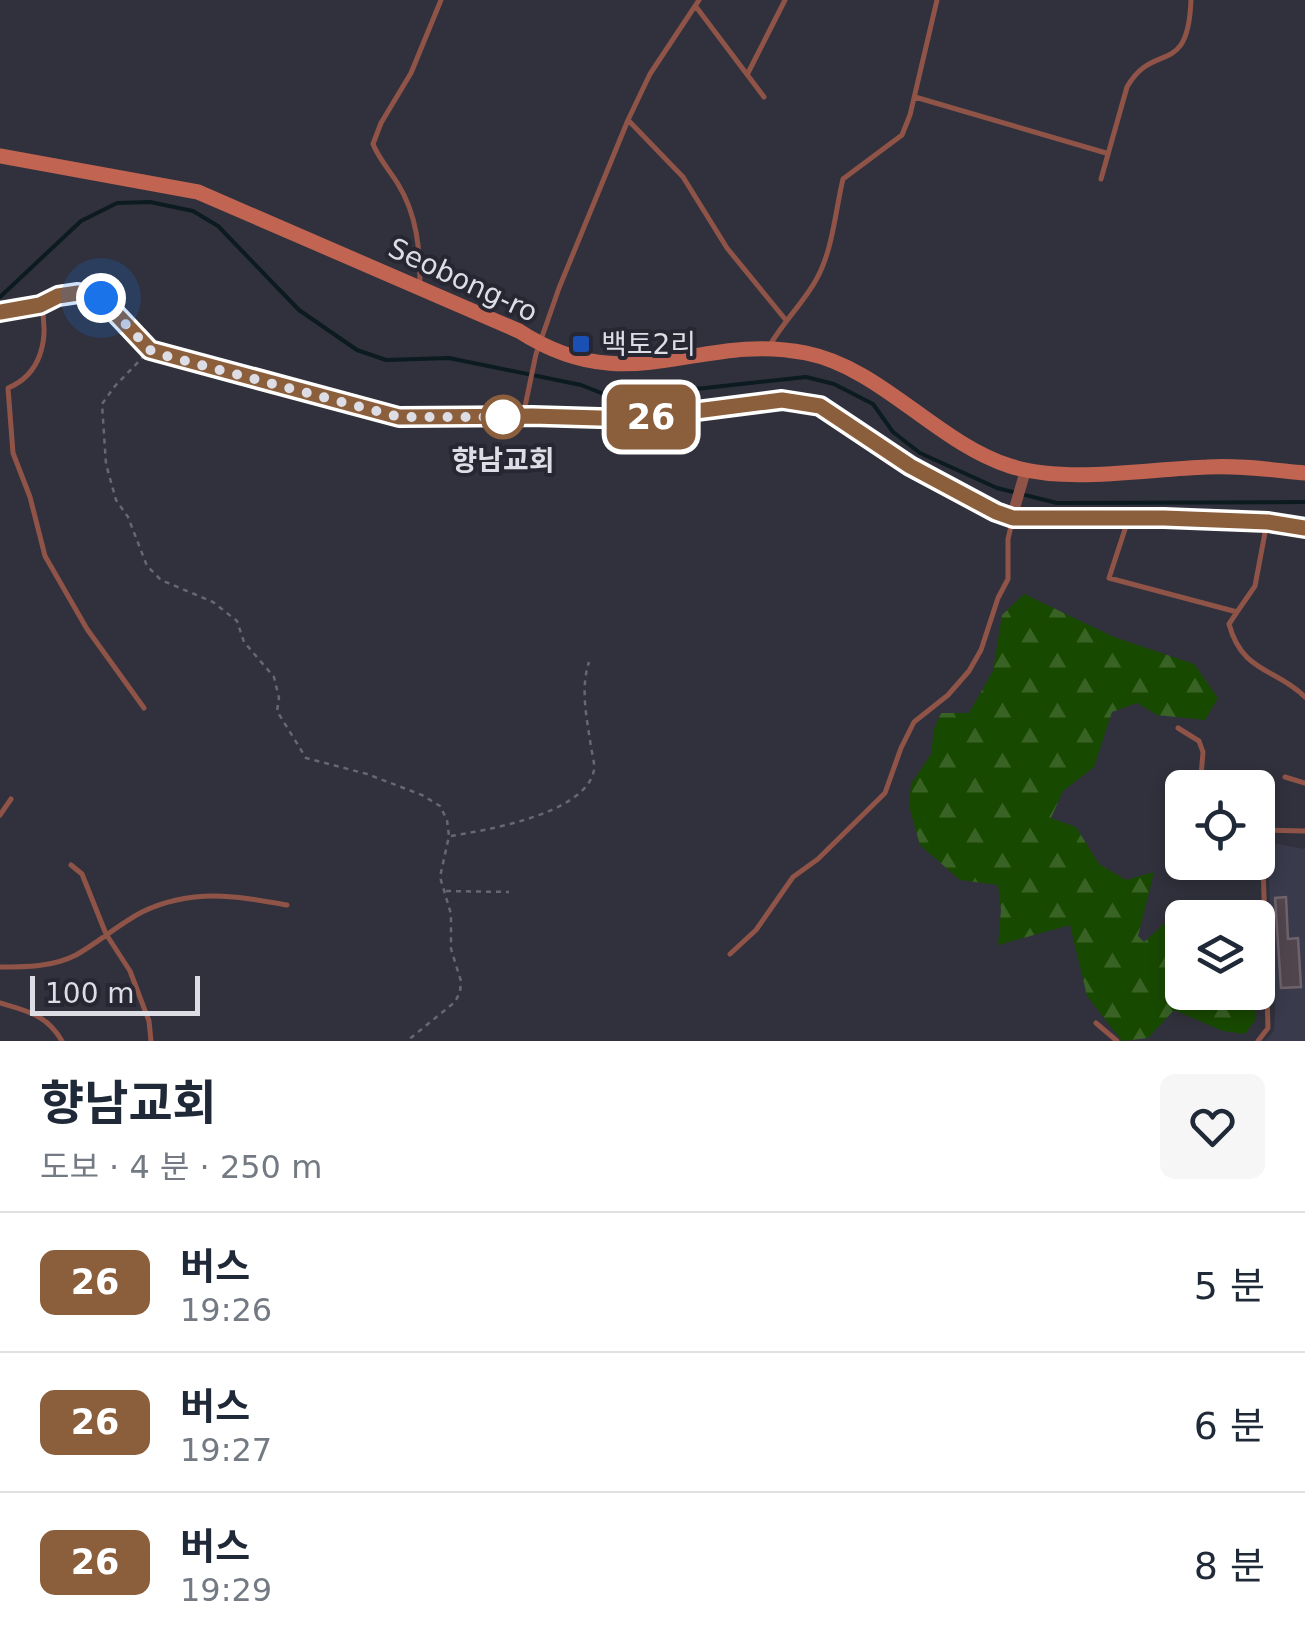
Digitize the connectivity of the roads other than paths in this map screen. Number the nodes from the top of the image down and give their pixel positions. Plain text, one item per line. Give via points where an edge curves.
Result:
1 (441, 0) edge
2 (785, 0) edge
3 (937, 0) edge
4 (1191, 0) edge
5 (698, 3) edge
6 (748, 72) junction
7 (764, 97) dead end
8 (914, 97) junction
9 (628, 120) junction
10 (1106, 153) junction
11 (0, 156) edge
12 (1101, 179) dead end
13 (420, 286) junction
14 (40, 305) junction
15 (0, 312) edge
16 (785, 319) junction
17 (768, 348) junction
18 (538, 350) junction
19 (524, 416) junction
20 (1026, 469) junction
21 (1305, 473) edge
22 (1014, 514) junction
23 (1129, 517) junction
24 (1268, 522) junction
25 (1305, 528) edge
26 (1237, 612) junction
27 (1305, 697) edge
28 (144, 708) dead end
29 (1178, 728) dead end
30 (1201, 770) edge
31 (1286, 777) dead end
32 (1305, 783) edge
33 (11, 799) dead end
34 (0, 815) edge
35 (1275, 831) edge
36 (1305, 831) edge
37 (71, 865) dead end
38 (1262, 880) edge
39 (288, 905) dead end
40 (106, 934) junction
41 (730, 954) dead end
42 (0, 967) edge
43 (0, 1003) edge
44 (1096, 1023) dead end
45 (62, 1041) edge
46 (151, 1041) edge
47 (1118, 1041) edge
48 (1258, 1041) edge

1 - 13 lane via 373,144 414,219
2 - 6 lane
3 - 8 lane
4 - 10 lane via 1184,44 1134,74
5 - 6 lane
5 - 9 lane via 676,30
6 - 7 lane
8 - 10 lane
8 - 16 lane via 902,135 843,179 818,278
9 - 16 lane via 683,177 727,248
9 - 18 lane
10 - 12 lane
11 - 13 main road, Seobong-ro via 198,192
13 - 18 main road, Seobong-ro via 519,331
14 - 15 lane
14 - 19 lane via 78,293 101,298 150,350 399,417
14 - 28 lane via 45,336 35,369 8,388 13,453 46,556
16 - 17 lane
17 - 18 main road, Seobong-ro via 622,365
17 - 20 main road, Seobong-ro via 824,358 974,452
18 - 19 lane
19 - 22 lane via 634,419 782,400 820,406 910,466 996,512
20 - 21 main road, Seobong-ro via 1070,474 1212,466
20 - 22 street
22 - 23 lane
22 - 41 lane via 1008,578 969,671 914,722 885,793 793,876 756,930
23 - 24 lane
23 - 26 lane via 1109,578
24 - 25 lane
24 - 26 lane via 1254,586
26 - 27 lane via 1229,624 1244,654
29 - 30 lane via 1199,741
31 - 32 lane
33 - 34 lane
35 - 36 lane
37 - 40 lane via 82,874
38 - 48 lane via 1268,1028
39 - 40 lane via 224,894 184,899 144,911
40 - 42 lane via 51,964
40 - 46 lane via 130,971
43 - 45 lane via 40,1015
44 - 47 lane

